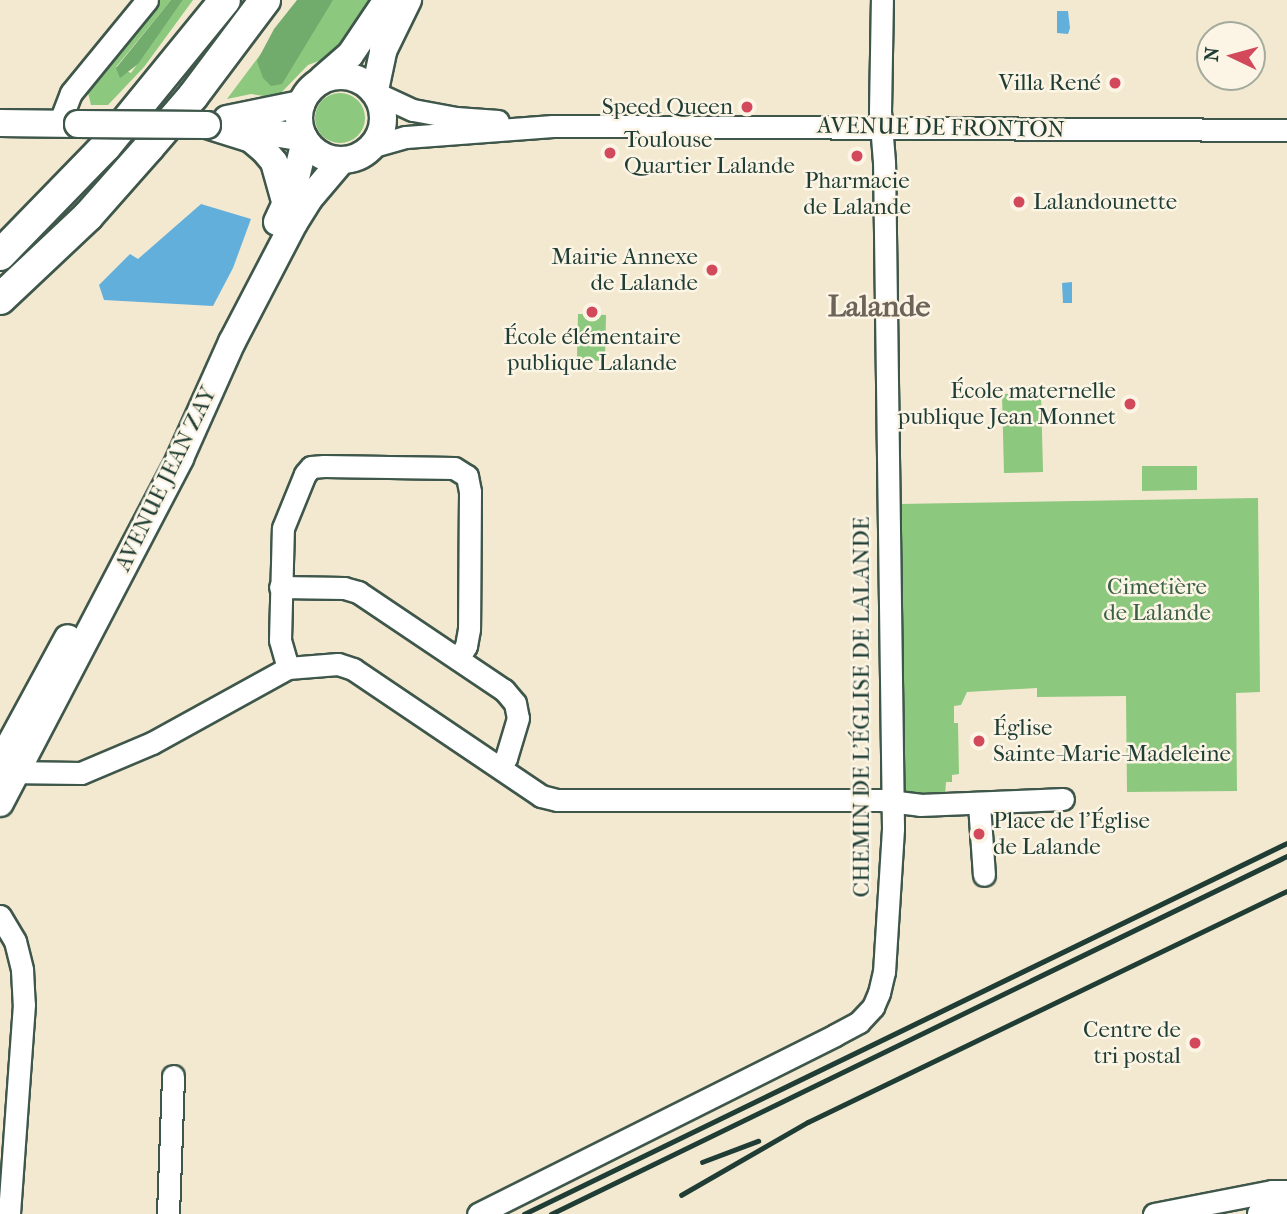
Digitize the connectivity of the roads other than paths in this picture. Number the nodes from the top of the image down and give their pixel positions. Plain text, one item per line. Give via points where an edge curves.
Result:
1 (147, 0) edge
2 (225, 0) edge
3 (265, 0) edge
4 (387, 0) edge
5 (408, 0) edge
6 (882, 0) edge
7 (318, 82) junction
8 (376, 92) junction
9 (301, 104) junction
10 (0, 123) edge
11 (69, 124) junction
12 (206, 125) junction
13 (553, 127) junction
14 (881, 127) junction
15 (1287, 130) edge
16 (304, 140) junction
17 (373, 146) junction
18 (341, 161) junction
19 (286, 205) junction
20 (0, 254) edge
21 (0, 299) edge
22 (280, 587) junction
23 (458, 659) junction
24 (288, 668) junction
25 (499, 766) junction
26 (6, 769) edge
27 (1063, 799) dead end
28 (892, 802) junction
29 (0, 803) edge
30 (979, 804) junction
31 (984, 875) dead end
32 (1, 919) edge
33 (173, 1076) dead end
34 (1287, 1191) edge
35 (1287, 1202) edge
36 (9, 1214) edge
37 (168, 1214) edge
38 (478, 1214) edge
39 (1154, 1214) edge
40 (1261, 1214) edge

1 - 11 street via 71,93
2 - 20 highway via 106,146
3 - 21 highway via 193,96 88,216
4 - 7 main road via 350,55
5 - 8 main road via 383,51
6 - 14 street, CHEMIN DE L'ÉGLISE DE LALANDE
7 - 8 main road via 348,75
7 - 9 main road
8 - 13 street, AVENUE DE FRONTON via 413,110
8 - 17 main road via 382,118
9 - 12 main road via 252,111
9 - 16 main road via 298,117
10 - 11 main road
11 - 12 main road, bridge
12 - 16 main road via 265,130
12 - 19 main road via 251,139 264,150 274,162
13 - 14 street, AVENUE DE FRONTON
13 - 17 street, AVENUE DE FRONTON via 406,137
14 - 15 street, AVENUE DE FRONTON
14 - 28 street, CHEMIN DE L'ÉGLISE DE LALANDE
16 - 18 main road via 320,156
16 - 19 main road, AVENUE JEAN ZAY
17 - 18 main road via 355,159
18 - 26 main road, AVENUE JEAN ZAY via 309,199 288,235 232,342 180,458
19 - 26 main road, AVENUE JEAN ZAY
22 - 23 street via 358,592
22 - 23 street via 283,528 311,467 454,468 467,476 470,492 468,629
22 - 24 street via 280,640
23 - 25 street via 505,690 515,703 516,732
24 - 25 street via 330,664 353,669
24 - 26 street via 107,764 71,774
25 - 28 street via 541,796 557,800
26 - 29 main road, AVENUE JEAN ZAY
27 - 30 street
28 - 30 street
28 - 38 street, CHEMIN DE L'ÉGLISE DE LALANDE via 884,972 873,1007 859,1021
30 - 31 street
32 - 36 street via 15,941 24,1004
33 - 37 street
34 - 39 street
35 - 40 main road

